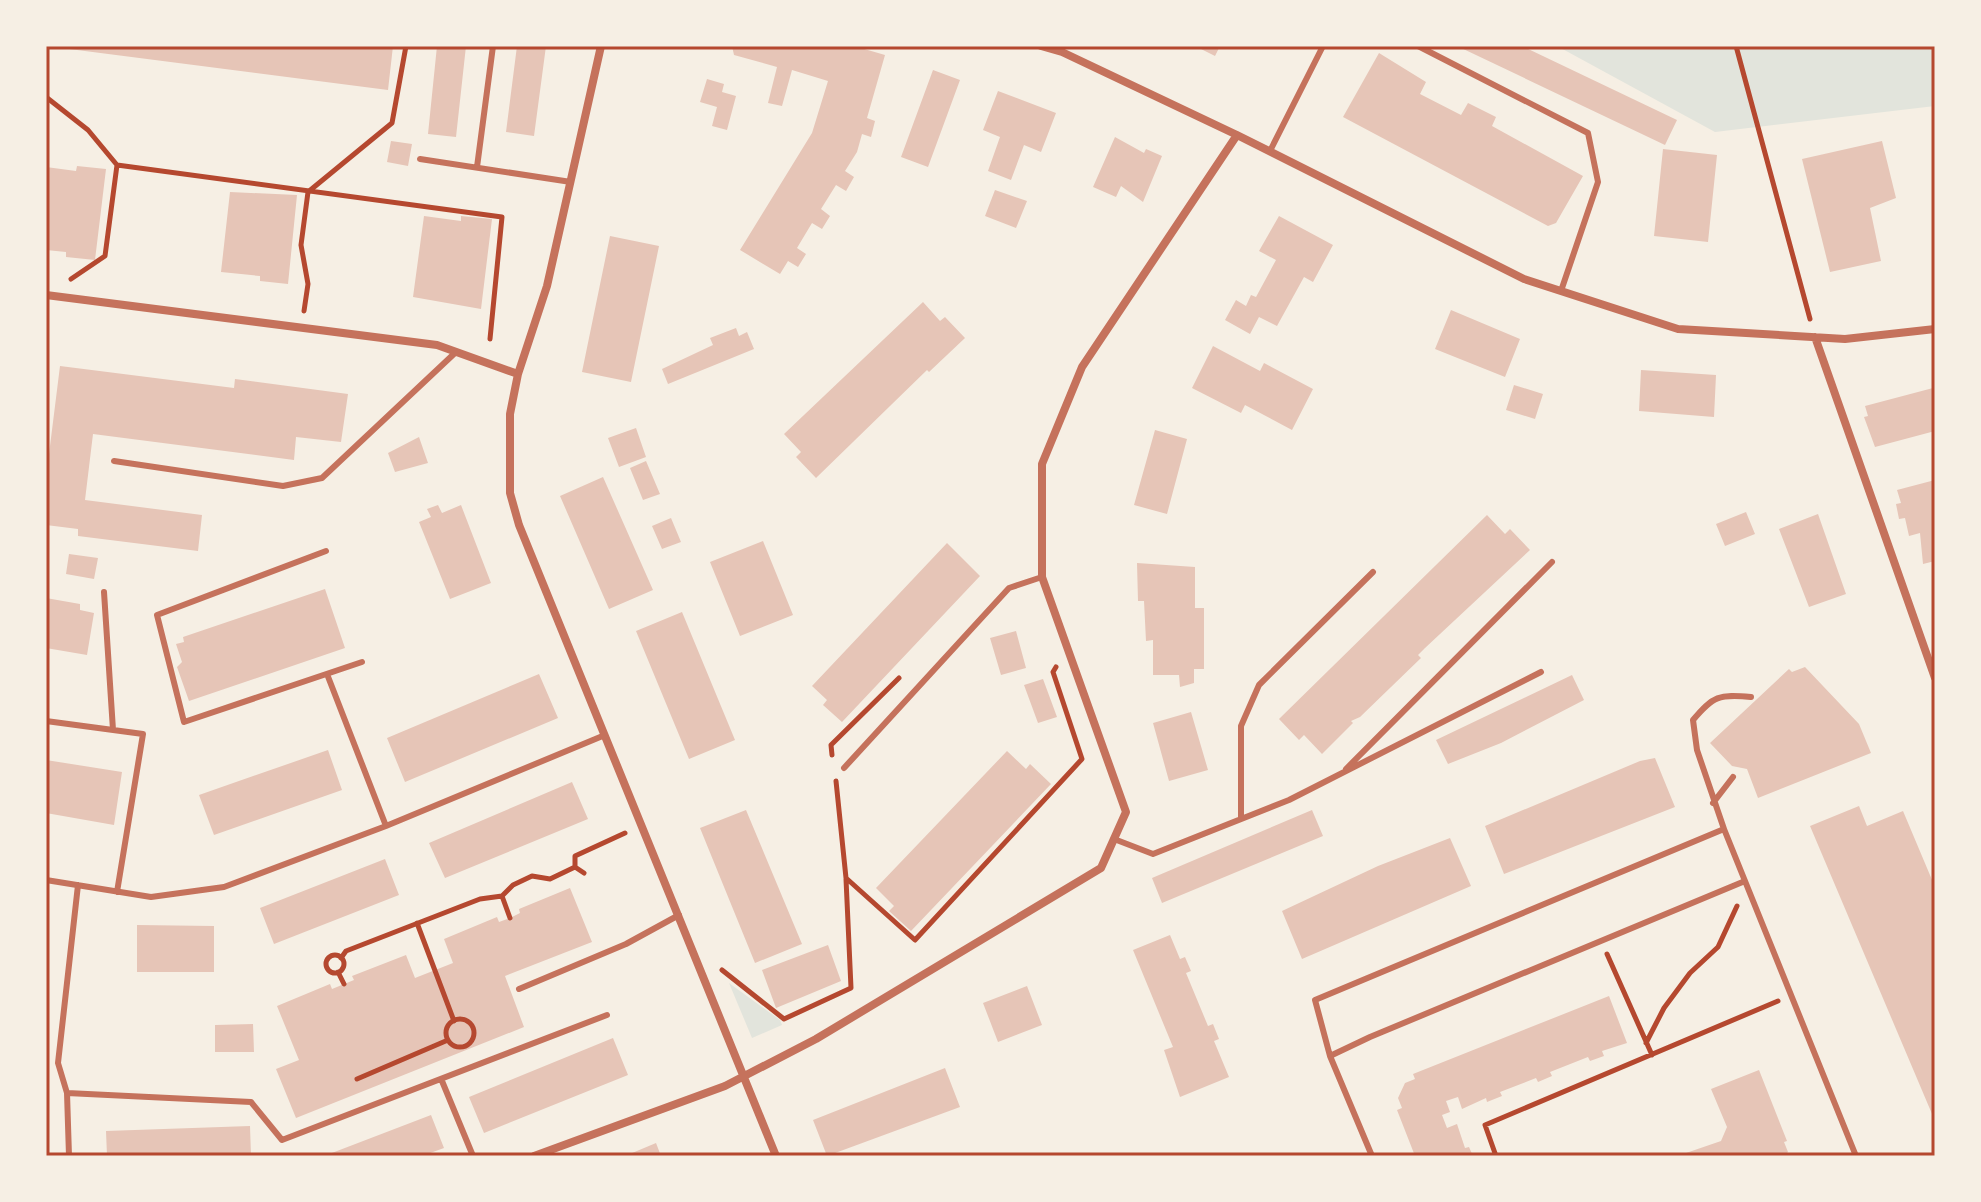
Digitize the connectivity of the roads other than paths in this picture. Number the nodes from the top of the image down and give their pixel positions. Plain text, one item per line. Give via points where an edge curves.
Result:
1 (493, 46) edge
2 (601, 46) edge
3 (1041, 46) edge
4 (1323, 46) edge
5 (1418, 46) edge
6 (1237, 135) junction
7 (1270, 151) junction
8 (420, 159) dead end
9 (477, 167) junction
10 (571, 182) junction
11 (1561, 291) junction
12 (46, 295) edge
13 (1935, 329) edge
14 (1815, 337) junction
15 (456, 352) junction
16 (518, 374) junction
17 (114, 461) dead end
18 (326, 551) dead end
19 (1552, 562) dead end
20 (1373, 572) dead end
21 (1042, 577) junction
22 (104, 592) dead end
23 (362, 662) dead end
24 (1541, 672) dead end
25 (327, 674) junction
26 (1935, 678) edge
27 (1751, 697) dead end
28 (46, 721) edge
29 (113, 730) junction
30 (605, 735) junction
31 (844, 768) dead end
32 (1341, 774) junction
33 (1733, 777) dead end
34 (1713, 803) junction
35 (1241, 819) junction
36 (386, 826) junction
37 (1724, 829) junction
38 (1114, 839) junction
39 (46, 880) edge
40 (1745, 881) junction
41 (78, 885) junction
42 (117, 892) junction
43 (679, 915) junction
44 (519, 989) dead end
45 (607, 1015) dead end
46 (1330, 1056) junction
47 (745, 1078) junction
48 (442, 1081) junction
49 (67, 1093) junction
50 (69, 1156) edge
51 (473, 1156) edge
52 (534, 1156) edge
53 (776, 1156) edge
54 (1372, 1156) edge
55 (1856, 1156) edge

1 - 9 lane
2 - 10 street
3 - 6 street
4 - 7 lane
5 - 11 lane via 1588,133 1598,182
6 - 7 street
6 - 21 street via 1082,367 1042,464
7 - 11 street via 1524,279
8 - 9 lane
9 - 10 lane
10 - 16 street via 547,286
11 - 14 street via 1678,329
12 - 15 street via 437,345
13 - 14 street
14 - 26 street
15 - 16 street
15 - 17 lane via 322,478 283,486
16 - 30 street via 510,414 510,493
18 - 25 lane via 157,615 184,722
19 - 32 lane
20 - 35 lane via 1259,685 1241,726
21 - 31 lane via 1009,588
21 - 38 street via 1126,812
22 - 29 lane
23 - 25 lane
24 - 32 lane
25 - 36 lane
27 - 34 lane via 1710,699 1693,720
28 - 29 lane
29 - 42 lane via 143,734
30 - 36 lane
30 - 43 street
32 - 35 lane
33 - 34 lane
34 - 37 lane
35 - 38 lane via 1153,854
36 - 42 lane via 224,887 151,897
37 - 40 lane
37 - 46 lane via 1315,1000
38 - 47 street via 1101,868
39 - 41 lane
40 - 46 lane
40 - 55 lane
41 - 42 lane
41 - 49 lane via 58,1063
43 - 44 lane via 626,944
43 - 47 street
45 - 48 lane
46 - 54 lane
47 - 52 street
47 - 53 street
48 - 49 lane via 282,1140 251,1102
48 - 51 lane
49 - 50 lane

